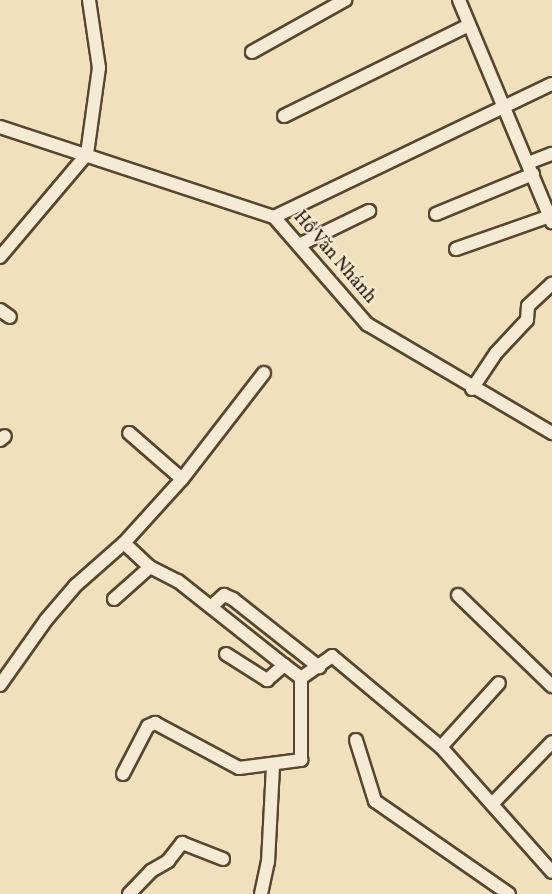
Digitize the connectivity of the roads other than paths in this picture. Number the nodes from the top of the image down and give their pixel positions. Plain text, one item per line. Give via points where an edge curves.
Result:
1 (89, 0) edge
2 (345, 0) edge
3 (459, 0) edge
4 (469, 25) junction
5 (252, 52) dead end
6 (552, 84) edge
7 (504, 108) junction
8 (284, 116) dead end
9 (0, 127) edge
10 (87, 154) junction
11 (552, 154) edge
12 (531, 169) junction
13 (369, 211) dead end
14 (436, 214) dead end
15 (274, 217) junction
16 (551, 219) edge
17 (299, 245) junction
18 (456, 249) dead end
19 (0, 257) edge
20 (552, 284) edge
21 (264, 373) dead end
22 (472, 389) junction
23 (129, 432) dead end
24 (552, 433) edge
25 (182, 479) junction
26 (124, 543) junction
27 (150, 567) junction
28 (458, 595) dead end
29 (114, 599) dead end
30 (211, 607) junction
31 (226, 654) dead end
32 (284, 665) junction
33 (319, 667) junction
34 (2, 678) edge
35 (301, 678) junction
36 (499, 683) dead end
37 (552, 686) edge
38 (356, 741) dead end
39 (552, 742) edge
40 (441, 747) junction
41 (273, 765) junction
42 (123, 774) dead end
43 (492, 804) junction
44 (223, 859) dead end
45 (552, 872) edge
46 (129, 894) edge
47 (261, 894) edge
48 (509, 894) edge

1 - 10 street via 99,68
2 - 5 street
3 - 4 street
4 - 7 street
4 - 8 street
6 - 7 street
7 - 12 street
7 - 15 street
9 - 10 street, Hồ Văn Nhánh
10 - 15 street, Hồ Văn Nhánh
10 - 19 street
11 - 12 street
12 - 14 street
12 - 16 street
13 - 17 street
15 - 17 street, Hồ Văn Nhánh
16 - 18 street
17 - 22 street, Hồ Văn Nhánh via 367,324
20 - 22 street via 528,306 527,320 496,353
21 - 25 street
22 - 24 street, Hồ Văn Nhánh
23 - 25 street
25 - 26 street
26 - 27 street
26 - 34 street via 68,595
27 - 29 street
27 - 30 street via 178,581
28 - 37 street
30 - 32 street
30 - 33 street via 224,595 233,599
31 - 32 street via 267,680
32 - 35 street
33 - 35 street
33 - 40 street via 332,656
35 - 41 street via 303,756 298,761
36 - 40 street
38 - 48 street via 375,801
39 - 43 street
40 - 43 street
41 - 42 street via 228,765 155,723 148,726
41 - 47 street via 268,862
43 - 45 street
44 - 46 street via 182,843 168,861 151,871

